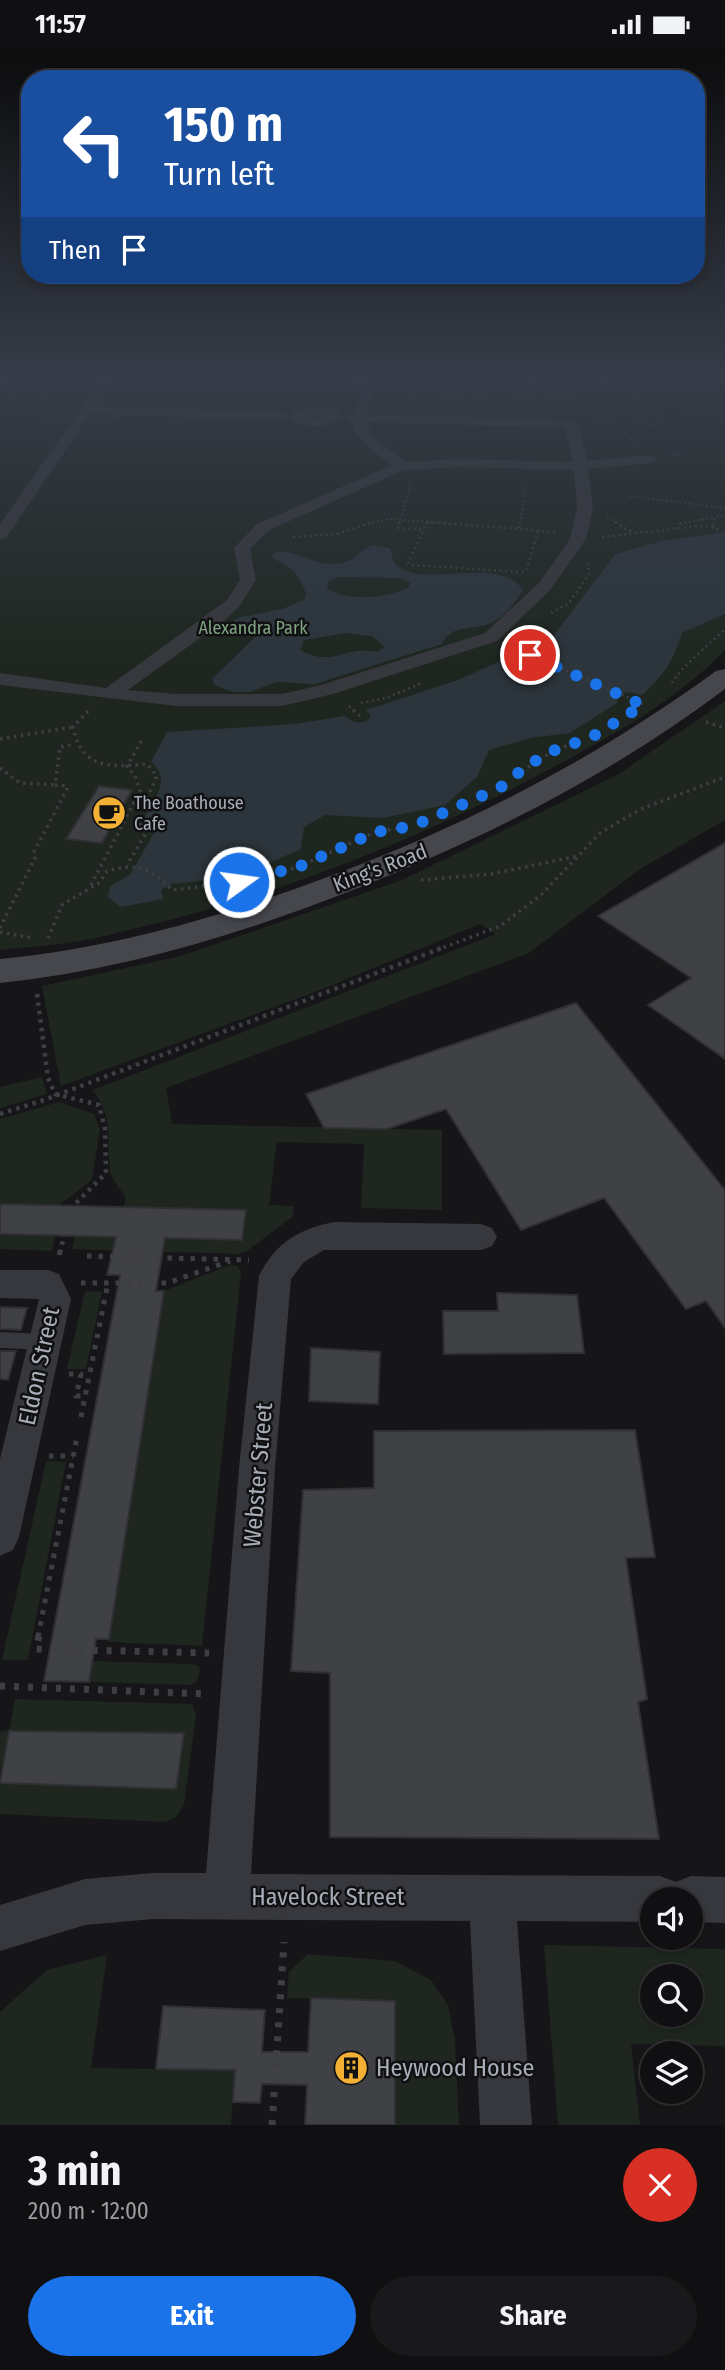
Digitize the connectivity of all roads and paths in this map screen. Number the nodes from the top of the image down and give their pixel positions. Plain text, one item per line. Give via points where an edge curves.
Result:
1 (408, 471) edge
2 (44, 472) edge
3 (406, 472) edge
4 (580, 472) edge
5 (631, 496) dead end
6 (725, 508) edge
7 (603, 511) dead end
8 (725, 515) edge
9 (715, 517) junction
10 (400, 519) junction
11 (427, 521) junction
12 (713, 527) junction
13 (539, 529) junction
14 (678, 529) junction
15 (423, 530) junction
16 (257, 531) junction
17 (633, 533) junction
18 (723, 533) edge
19 (0, 535) edge
20 (578, 537) junction
21 (725, 628) edge
22 (530, 655) dead end
23 (725, 677) edge
24 (0, 679) edge
25 (670, 688) dead end
26 (110, 694) junction
27 (652, 699) dead end
28 (349, 705) dead end
29 (643, 705) junction
30 (633, 711) dead end
31 (360, 716) dead end
32 (74, 727) junction
33 (0, 739) edge
34 (142, 740) dead end
35 (579, 741) dead end
36 (75, 744) junction
37 (127, 766) junction
38 (0, 768) edge
39 (725, 777) edge
40 (512, 779) dead end
41 (55, 785) junction
42 (413, 826) dead end
43 (579, 856) junction
44 (127, 865) junction
45 (415, 880) dead end
46 (90, 886) junction
47 (62, 905) dead end
48 (0, 930) edge
49 (42, 954) junction
50 (0, 971) edge
51 (55, 1094) junction
52 (0, 1114) edge
53 (73, 1206) dead end
54 (64, 1236) dead end
55 (481, 1237) dead end
56 (59, 1255) dead end
57 (87, 1256) dead end
58 (234, 1260) junction
59 (249, 1260) dead end
60 (0, 1283) edge
61 (81, 1283) dead end
62 (108, 1283) junction
63 (0, 1340) edge
64 (46, 1342) junction
65 (61, 1373) dead end
66 (86, 1396) junction
67 (81, 1417) dead end
68 (77, 1437) dead end
69 (43, 1455) dead end
70 (73, 1456) junction
71 (0, 1537) edge
72 (210, 1653) dead end
73 (0, 1686) edge
74 (206, 1694) dead end
75 (227, 1897) junction
76 (492, 1897) junction
77 (640, 1899) edge
78 (703, 1899) edge
79 (725, 1900) edge
80 (0, 1928) edge
81 (284, 1942) dead end
82 (272, 2125) edge
83 (506, 2125) edge

1 - 10 path
2 - 19 street
3 - 16 street via 285,516
4 - 20 street via 583,525
5 - 6 path
7 - 17 path
8 - 9 path
9 - 12 path
9 - 14 path via 684,521
10 - 11 path
10 - 15 path via 398,528
10 - 16 path via 372,520 350,531 309,538
11 - 13 path
11 - 15 path
12 - 14 path
12 - 18 path
13 - 15 path via 523,572 411,565
13 - 20 path
14 - 17 path
16 - 26 street via 242,548 248,580 233,603
17 - 20 path
20 - 26 street via 531,604 491,637 282,701
21 - 25 path via 677,674
22 - 29 path
23 - 49 street, King's Road via 582,774 435,846 291,902 142,948
24 - 26 street
26 - 32 path
27 - 29 path
28 - 31 path
29 - 30 path
32 - 33 path
32 - 36 path
34 - 37 path
35 - 40 path via 526,766
36 - 37 path via 87,758 108,767
36 - 41 path via 60,747
37 - 44 path via 147,764 157,776 135,824 150,826
37 - 46 path via 140,791
38 - 41 path via 20,783
39 - 43 path via 641,809 600,833
41 - 48 path via 67,786
42 - 44 path via 376,832 298,867 239,882 172,890 151,868
43 - 45 path via 491,874
43 - 51 path via 541,895 500,926
44 - 46 path via 107,871 100,882
46 - 47 path
48 - 49 path
49 - 50 street, King's Road
49 - 51 path via 37,1006 48,1078
51 - 52 path
51 - 53 path via 99,1105 106,1129 106,1173
54 - 56 path
55 - 75 street, Webster Street via 314,1237 293,1251 275,1276
57 - 58 path
58 - 59 path
58 - 62 path via 167,1283
60 - 64 street, Eldon Street via 48,1284 55,1299
61 - 62 path
62 - 66 path
63 - 64 lane
64 - 71 street, Eldon Street
65 - 66 path via 81,1374 76,1396
66 - 67 path
68 - 70 path
69 - 70 path
70 - 72 path via 36,1649
73 - 74 path
75 - 76 street, Havelock Street
75 - 80 street, Havelock Street via 153,1896 85,1902
76 - 77 street, Havelock Street
76 - 83 street
78 - 79 street
81 - 82 path

